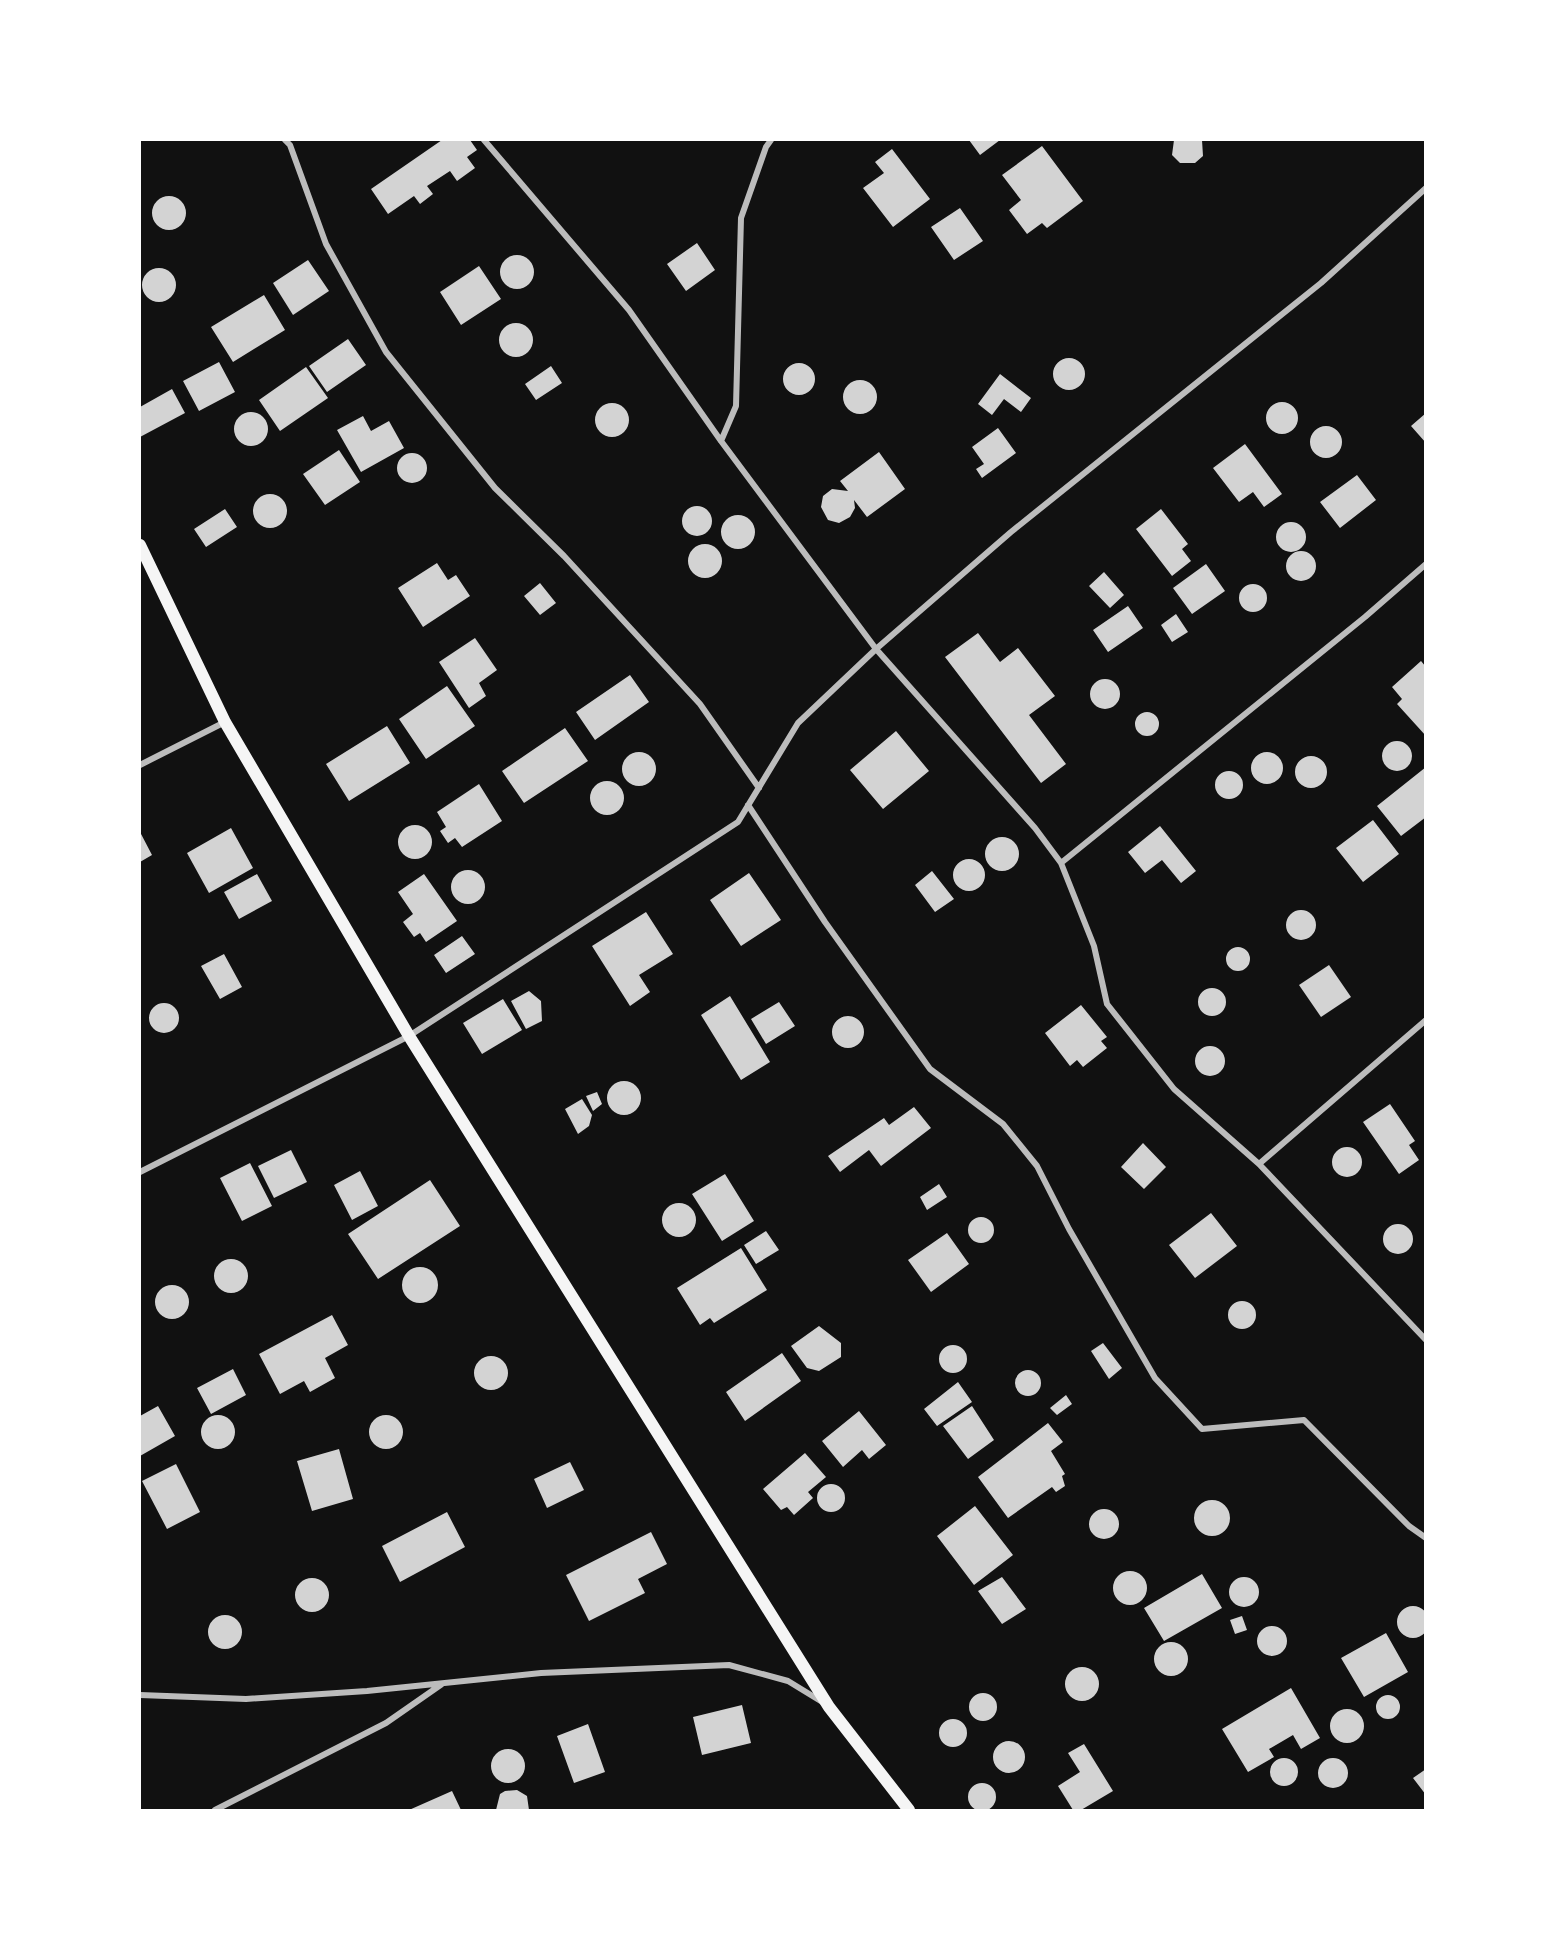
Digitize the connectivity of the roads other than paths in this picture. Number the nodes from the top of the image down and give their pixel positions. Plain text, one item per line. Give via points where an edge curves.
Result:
1 (285, 140) edge
2 (484, 140) edge
3 (771, 140) edge
4 (1425, 188) edge
5 (721, 441) junction
6 (140, 545) edge
7 (1425, 564) edge
8 (876, 649) junction
9 (225, 722) junction
10 (140, 765) edge
11 (759, 788) junction
12 (748, 805) junction
13 (1061, 863) junction
14 (1425, 1020) edge
15 (409, 1036) junction
16 (1259, 1164) junction
17 (140, 1172) edge
18 (1425, 1340) edge
19 (1425, 1538) edge
20 (442, 1683) junction
21 (140, 1695) edge
22 (829, 1707) junction
23 (215, 1810) edge
24 (909, 1810) edge

1 - 11 street via 326,244 386,352 495,488 564,556 700,704
2 - 5 street via 629,310
3 - 5 street via 741,218 736,406
4 - 8 street via 1321,283 1011,532
5 - 8 street
6 - 9 main road
7 - 13 street
8 - 11 street via 798,723
8 - 13 street via 1035,828
9 - 10 street
9 - 15 main road
11 - 12 street
12 - 15 street via 738,822
12 - 19 street via 930,1069 1003,1124 1037,1166 1155,1378 1202,1429 1304,1420
13 - 16 street via 1094,946 1107,1004 1174,1089
14 - 16 street
15 - 17 street
15 - 22 main road
16 - 18 street
20 - 21 street via 246,1699
20 - 22 street via 541,1673 729,1665 788,1681
20 - 23 street via 386,1723
22 - 24 main road

